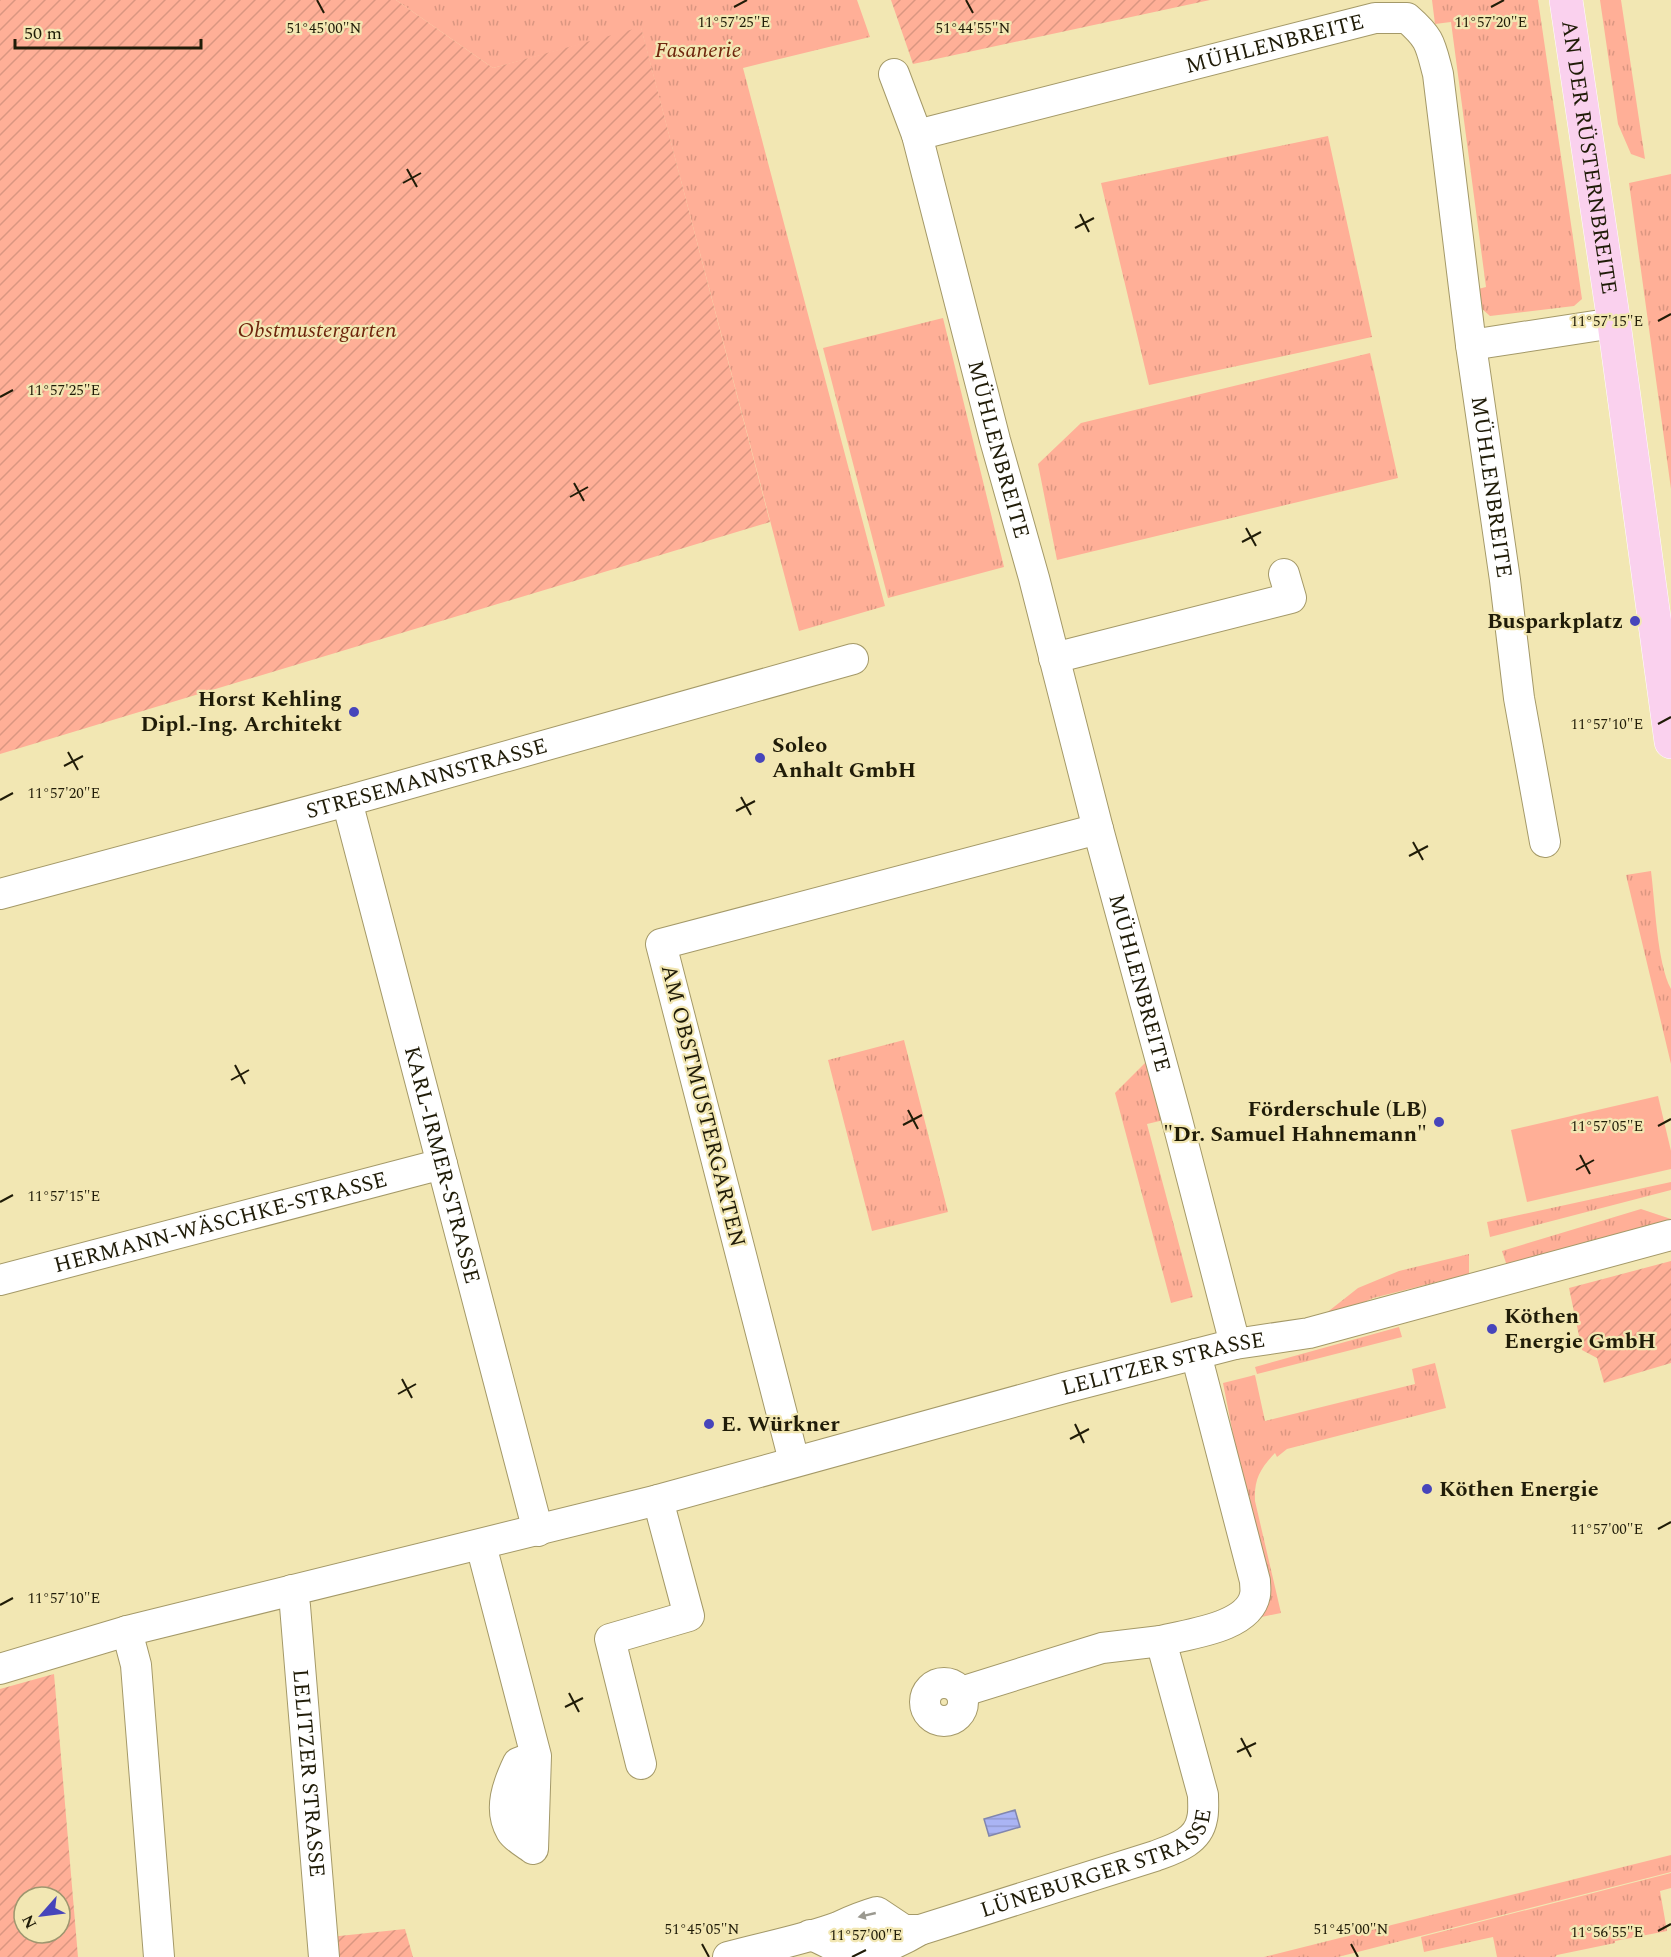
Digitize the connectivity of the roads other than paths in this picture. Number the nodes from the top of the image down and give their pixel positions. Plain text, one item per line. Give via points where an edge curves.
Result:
1 (1566, 0) edge
2 (894, 74) dead end
3 (917, 135) junction
4 (1614, 323) junction
5 (1471, 345) junction
6 (1284, 574) dead end
7 (1054, 658) junction
8 (853, 659) dead end
9 (1671, 742) edge
10 (347, 801) junction
11 (1098, 829) junction
12 (1545, 842) dead end
13 (0, 894) edge
14 (442, 1164) junction
15 (1671, 1235) edge
16 (0, 1280) edge
17 (1235, 1344) junction
18 (1196, 1354) junction
19 (794, 1461) junction
20 (658, 1500) junction
21 (538, 1531) junction
22 (481, 1545) junction
23 (292, 1590) junction
24 (127, 1631) junction
25 (1161, 1641) junction
26 (0, 1669) edge
27 (962, 1692) dead end
28 (536, 1756) dead end
29 (642, 1764) dead end
30 (159, 1957) edge
31 (324, 1957) edge
32 (728, 1957) edge

1 - 4 main road, AN DER RÜSTERNBREITE
2 - 3 street, MÜHLENBREITE
3 - 5 street, MÜHLENBREITE via 1375,18 1407,18 1425,34 1438,74
3 - 7 street, MÜHLENBREITE
4 - 5 street
4 - 9 main road, AN DER RÜSTERNBREITE
5 - 12 street, MÜHLENBREITE via 1519,698
6 - 7 street via 1291,598
7 - 11 street, MÜHLENBREITE
8 - 10 street, STRESEMANNSTRASSE
10 - 13 street, STRESEMANNSTRASSE
10 - 14 street, KARL-IRMER-STRASSE
11 - 17 street, MÜHLENBREITE
11 - 19 street, AM OBSTMUSTERGARTEN via 661,944
14 - 16 street, HERMANN-WÄSCHKE-STRASSE
14 - 21 street, KARL-IRMER-STRASSE
15 - 17 street, LELITZER STRASSE via 1309,1333
17 - 18 street, LELITZER STRASSE
18 - 19 street, LELITZER STRASSE
18 - 25 street via 1256,1596 1239,1618
19 - 20 street, LELITZER STRASSE
20 - 21 street, LELITZER STRASSE
20 - 29 street via 689,1616 610,1639
21 - 22 street, LELITZER STRASSE
22 - 23 street, LELITZER STRASSE
22 - 28 street
23 - 24 street, LELITZER STRASSE
23 - 31 street, LELITZER STRASSE
24 - 26 street, LELITZER STRASSE
24 - 30 street via 136,1665
25 - 27 street via 1102,1648
25 - 32 street, LÜNEBURGER STRASSE via 1203,1795 1202,1820 1195,1835 1182,1846 920,1930 904,1930 877,1912

